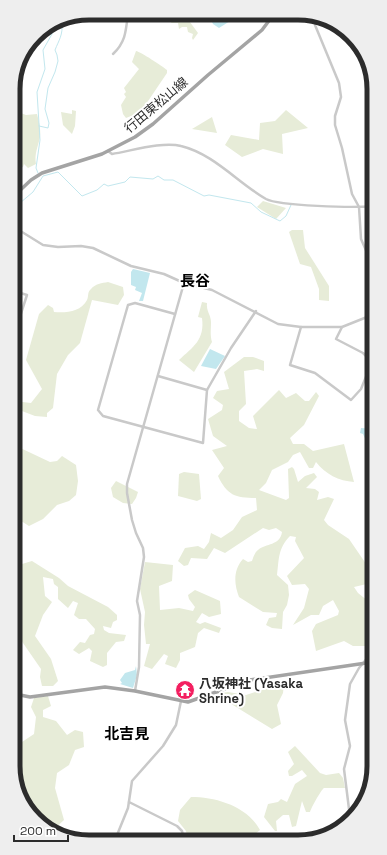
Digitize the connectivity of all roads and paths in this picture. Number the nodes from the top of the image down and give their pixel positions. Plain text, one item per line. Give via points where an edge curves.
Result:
1 (127, 20) edge
2 (270, 20) edge
3 (315, 25) dead end
4 (113, 54) dead end
5 (108, 152) junction
6 (20, 190) edge
7 (367, 206) edge
8 (359, 207) junction
9 (20, 231) edge
10 (367, 252) edge
11 (184, 284) junction
12 (20, 293) edge
13 (256, 312) junction
14 (175, 314) junction
15 (20, 317) edge
16 (367, 317) edge
17 (301, 327) junction
18 (342, 327) junction
19 (367, 357) edge
20 (367, 374) edge
21 (158, 376) junction
22 (207, 390) junction
23 (143, 428) junction
24 (367, 658) edge
25 (363, 663) junction
26 (367, 663) edge
27 (135, 691) junction
28 (20, 695) edge
29 (181, 701) junction
30 (129, 802) junction
31 (349, 812) edge
32 (117, 835) edge
33 (183, 835) edge

1 - 4 street via 125,38
2 - 5 main road, 行田東松山線 via 262,30 153,124
3 - 8 street via 339,82 341,97 334,120 352,194
5 - 6 main road, 行田東松山線 via 42,173
5 - 8 street via 112,154 153,147 180,146 223,168 268,200
7 - 8 street
8 - 10 street via 362,239
9 - 11 street via 43,245 93,248 131,266 164,274
11 - 13 street via 221,294
11 - 14 street
12 - 15 street via 27,295
13 - 17 street via 278,324
13 - 22 street via 231,348
14 - 21 street
14 - 23 street via 132,303 126,308 98,407 103,416
16 - 18 street
17 - 18 street
17 - 20 street via 290,365 315,373 351,400 361,389
18 - 19 street via 336,339
21 - 22 street
21 - 23 street
22 - 23 street via 202,443
23 - 27 street via 127,490 136,533 144,552 137,601 140,615 139,667
24 - 25 street
25 - 26 main road
25 - 29 main road via 250,680 193,700
25 - 31 street via 350,684 345,720 350,746 344,769
27 - 28 main road via 97,687 30,697
27 - 29 main road
29 - 30 street via 176,725 163,746 132,781
30 - 32 street
30 - 33 street via 177,826

